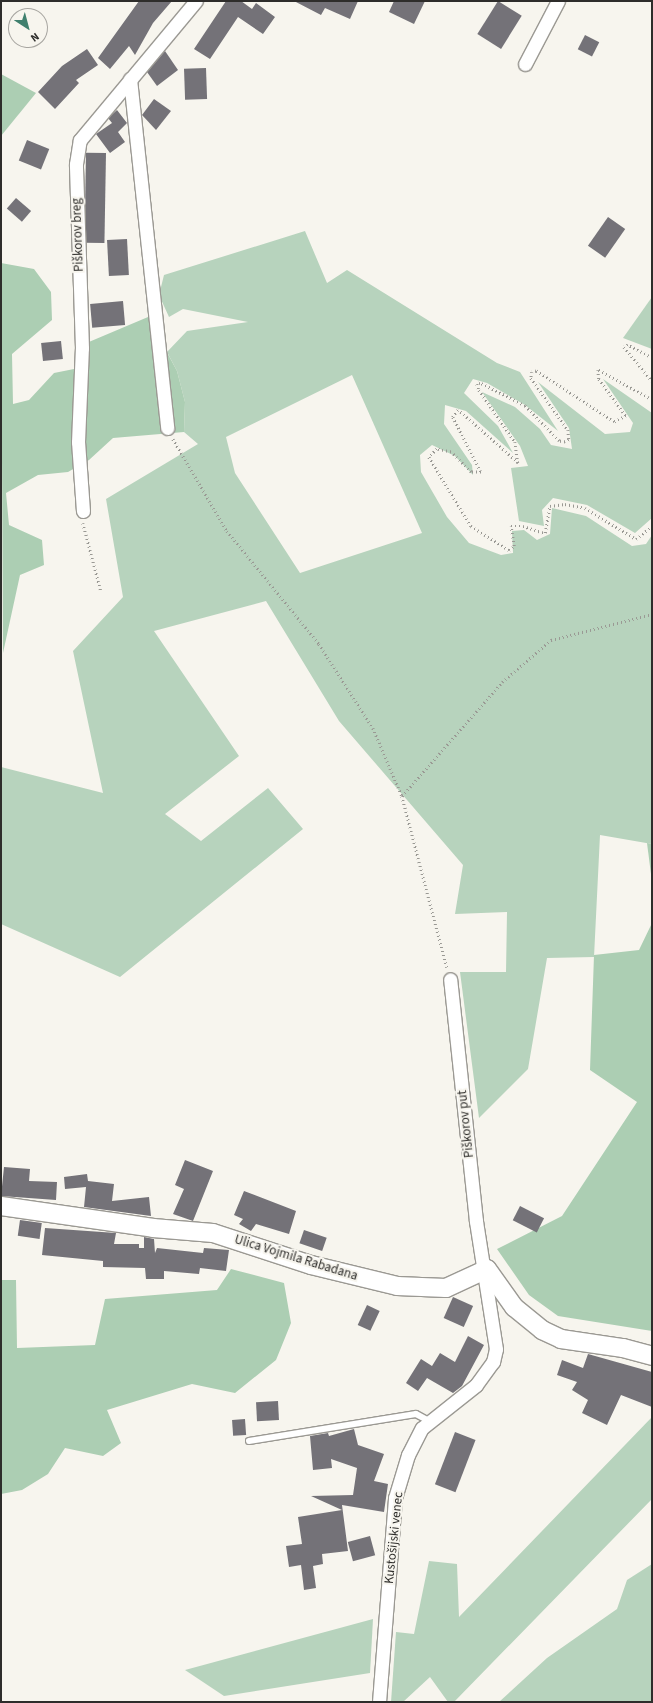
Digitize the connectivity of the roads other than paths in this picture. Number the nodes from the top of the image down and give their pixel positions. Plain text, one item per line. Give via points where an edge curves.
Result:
1 (196, 1) edge
2 (558, 1) edge
3 (525, 64) dead end
4 (130, 79) junction
5 (167, 428) road end
6 (83, 511) road end
7 (450, 980) road end
8 (1, 1206) edge
9 (483, 1269) junction
10 (652, 1356) edge
11 (429, 1421) junction
12 (249, 1441) dead end
13 (379, 1702) edge

1 - 4 street, Piškorov breg
2 - 3 street
4 - 5 street
4 - 6 street, Piškorov breg via 84,131 76,164 82,348 78,442
7 - 9 street, Piškorov put
8 - 9 street, Ulica Vojmila Rabadana via 153,1228 213,1232 311,1265 397,1286 446,1288
9 - 10 street via 492,1273 521,1314 542,1330 561,1339 623,1348
9 - 11 street, Kustošijski venec via 496,1341 493,1362 476,1385
11 - 12 lane via 416,1414
11 - 13 street, Kustošijski venec via 414,1439 395,1498

